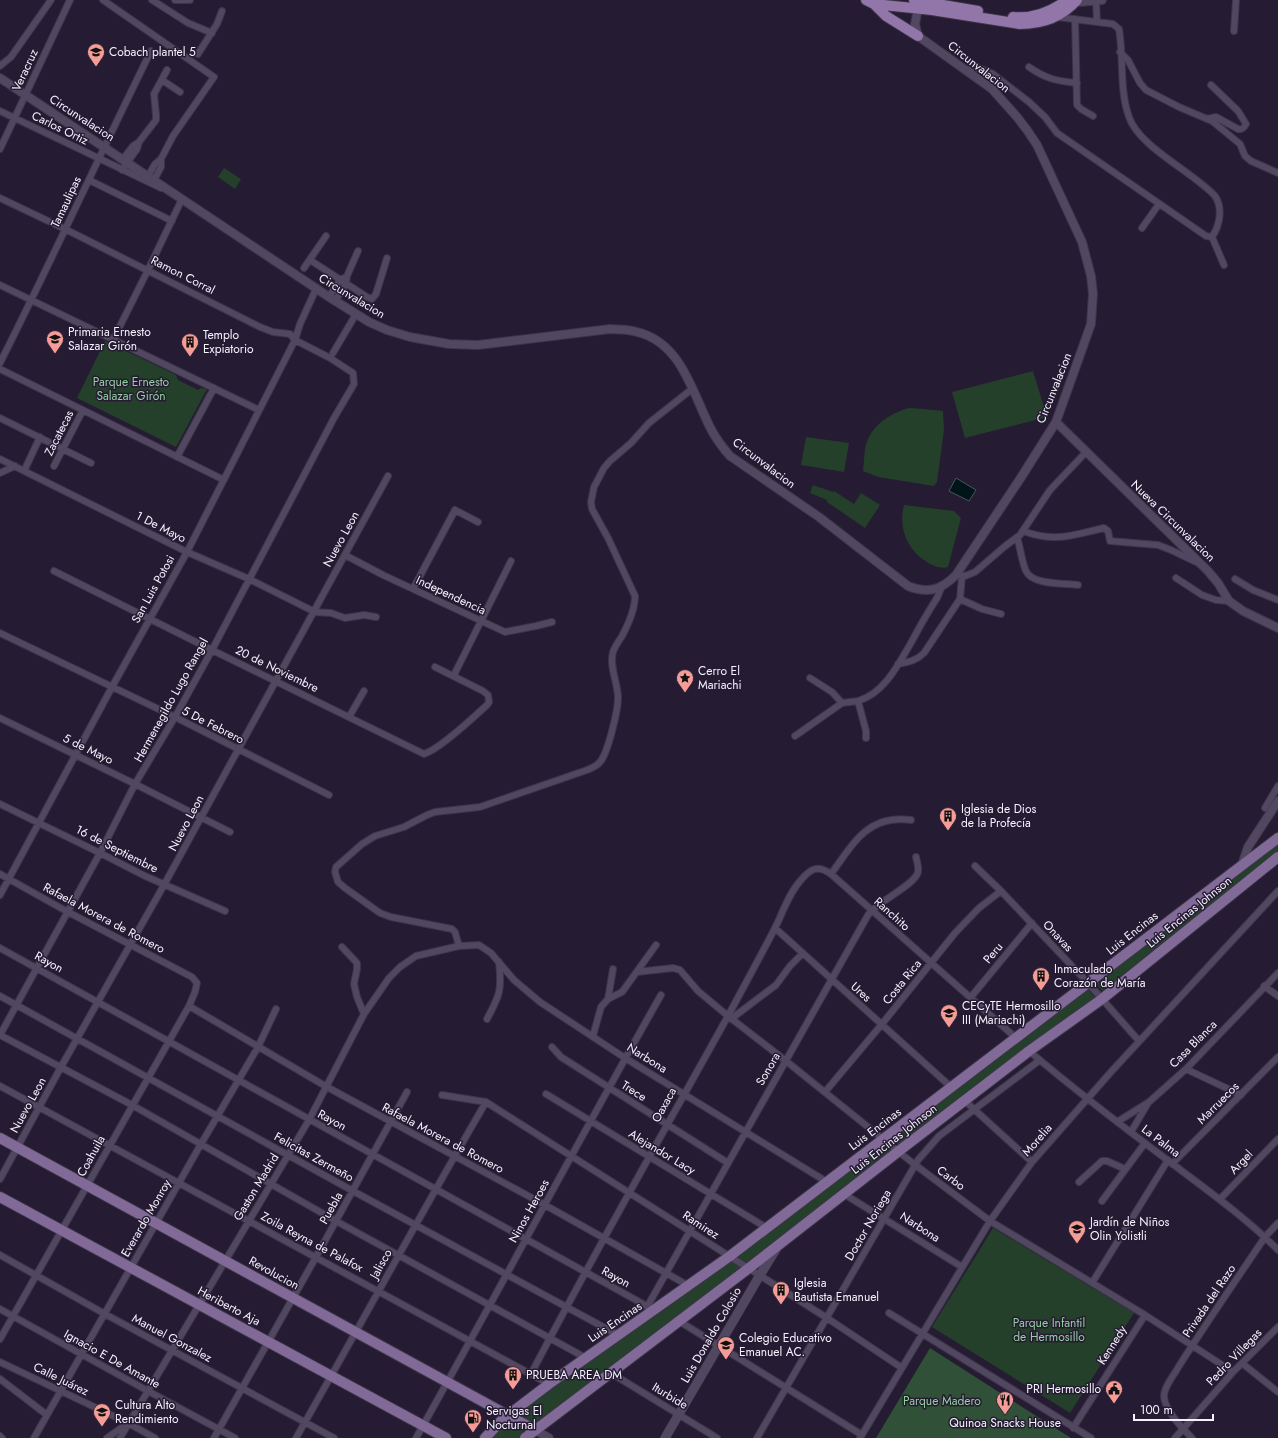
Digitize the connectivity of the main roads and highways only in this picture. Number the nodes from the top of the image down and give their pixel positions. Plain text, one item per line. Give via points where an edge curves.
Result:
1 (942, 0) edge
2 (1072, 0) edge
3 (870, 2) edge
4 (918, 2) edge
5 (951, 6) junction
6 (918, 36) road end
7 (1278, 838) edge
8 (1278, 857) edge
9 (0, 1138) edge
10 (0, 1197) edge
11 (779, 1245) junction
12 (508, 1416) junction
13 (535, 1430) junction
14 (446, 1438) edge
15 (485, 1438) edge
16 (525, 1438) edge
17 (666, 1438) edge

1 - 5 highway
2 - 4 highway via 1055,17 1041,23 1020,24
2 - 5 highway via 1053,10 1024,18
3 - 4 highway
3 - 6 highway via 886,16
4 - 5 highway
7 - 12 main road, Luis Encinas via 730,1256 689,1286 651,1309
8 - 11 main road, Luis Encinas Johnson via 1102,999 1029,1051
9 - 12 main road, Revolucion
10 - 14 main road, Heriberto Aja
11 - 13 main road, Luis Encinas Johnson
11 - 17 main road, Luis Donaldo Colosio
12 - 13 main road, Revolucion
12 - 15 main road, Luis Encinas
13 - 16 main road, Luis Encinas Johnson

